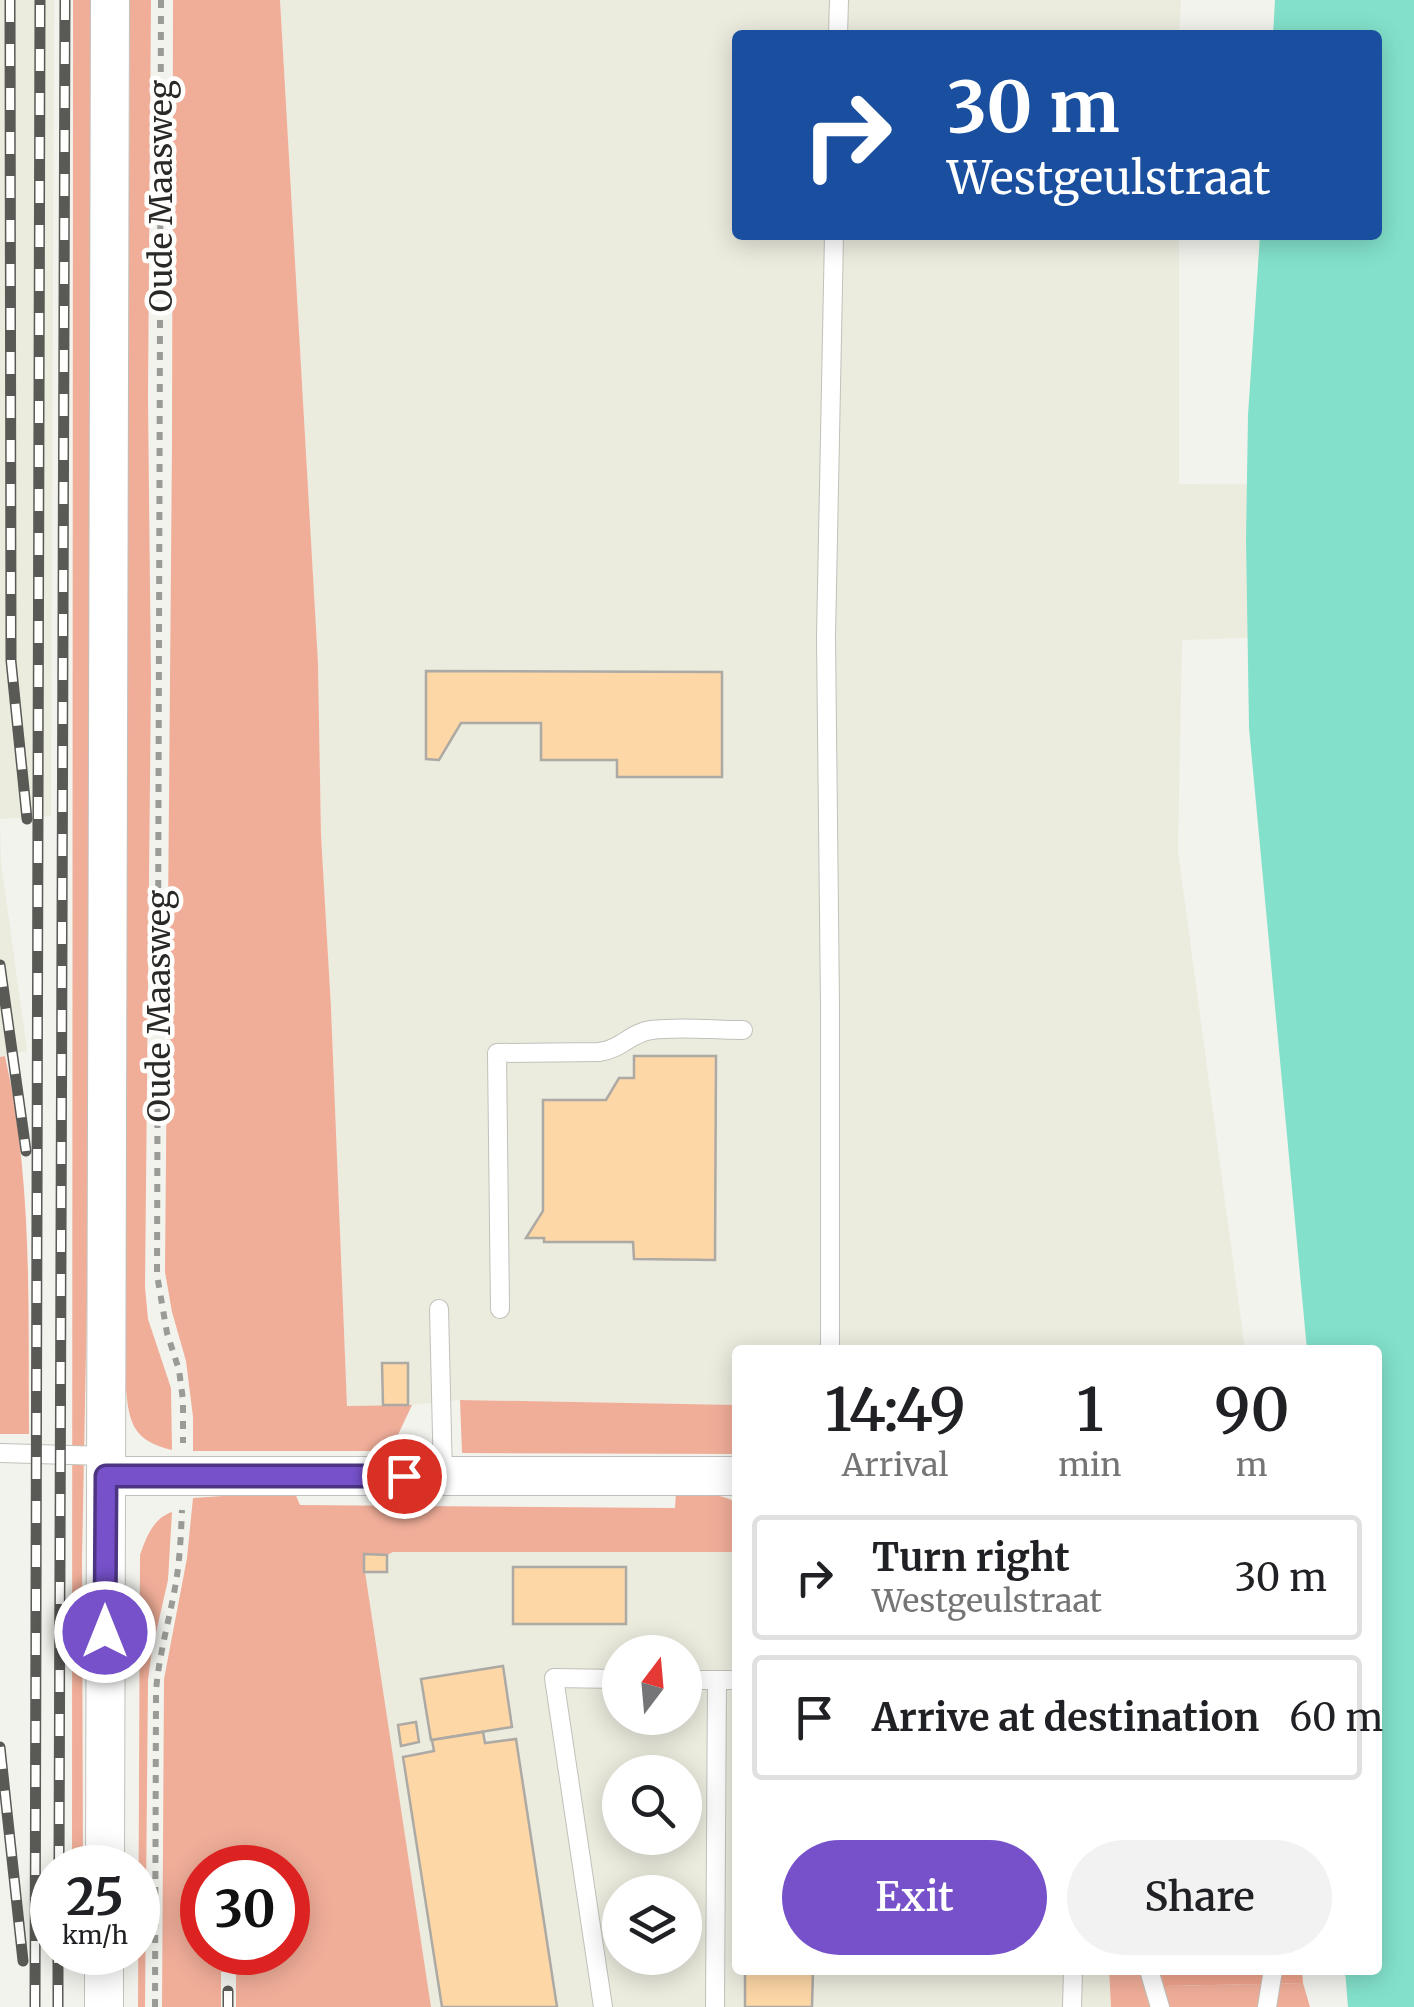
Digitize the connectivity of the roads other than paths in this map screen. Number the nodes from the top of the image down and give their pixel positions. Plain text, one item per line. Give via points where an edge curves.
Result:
1 (110, 0) edge
2 (838, 0) edge
3 (838, 30) edge
4 (834, 240) edge
5 (743, 1030) dead end
6 (439, 1309) dead end
7 (500, 1310) dead end
8 (830, 1345) edge
9 (0, 1454) edge
10 (106, 1466) junction
11 (443, 1476) junction
12 (732, 1476) edge
13 (602, 1679) edge
14 (702, 1680) edge
15 (718, 1680) junction
16 (732, 1680) edge
17 (104, 1845) edge
18 (104, 1975) edge
19 (1073, 1975) edge
20 (1150, 1975) edge
21 (1272, 1975) edge
22 (104, 2007) edge
23 (602, 2007) edge
24 (715, 2007) edge
25 (1072, 2007) edge
26 (1160, 2007) edge
27 (1266, 2007) edge

1 - 10 street, Oude Maasweg
2 - 3 lane
4 - 8 lane via 826,636
5 - 7 lane via 651,1030 613,1050 497,1053
6 - 11 lane
9 - 10 lane
10 - 11 street via 182,1476
10 - 17 street, Oude Maasweg
11 - 12 street
13 - 23 lane via 554,1678
14 - 15 lane
15 - 16 lane
15 - 24 lane
18 - 22 street
19 - 25 lane
20 - 26 lane
21 - 27 lane

